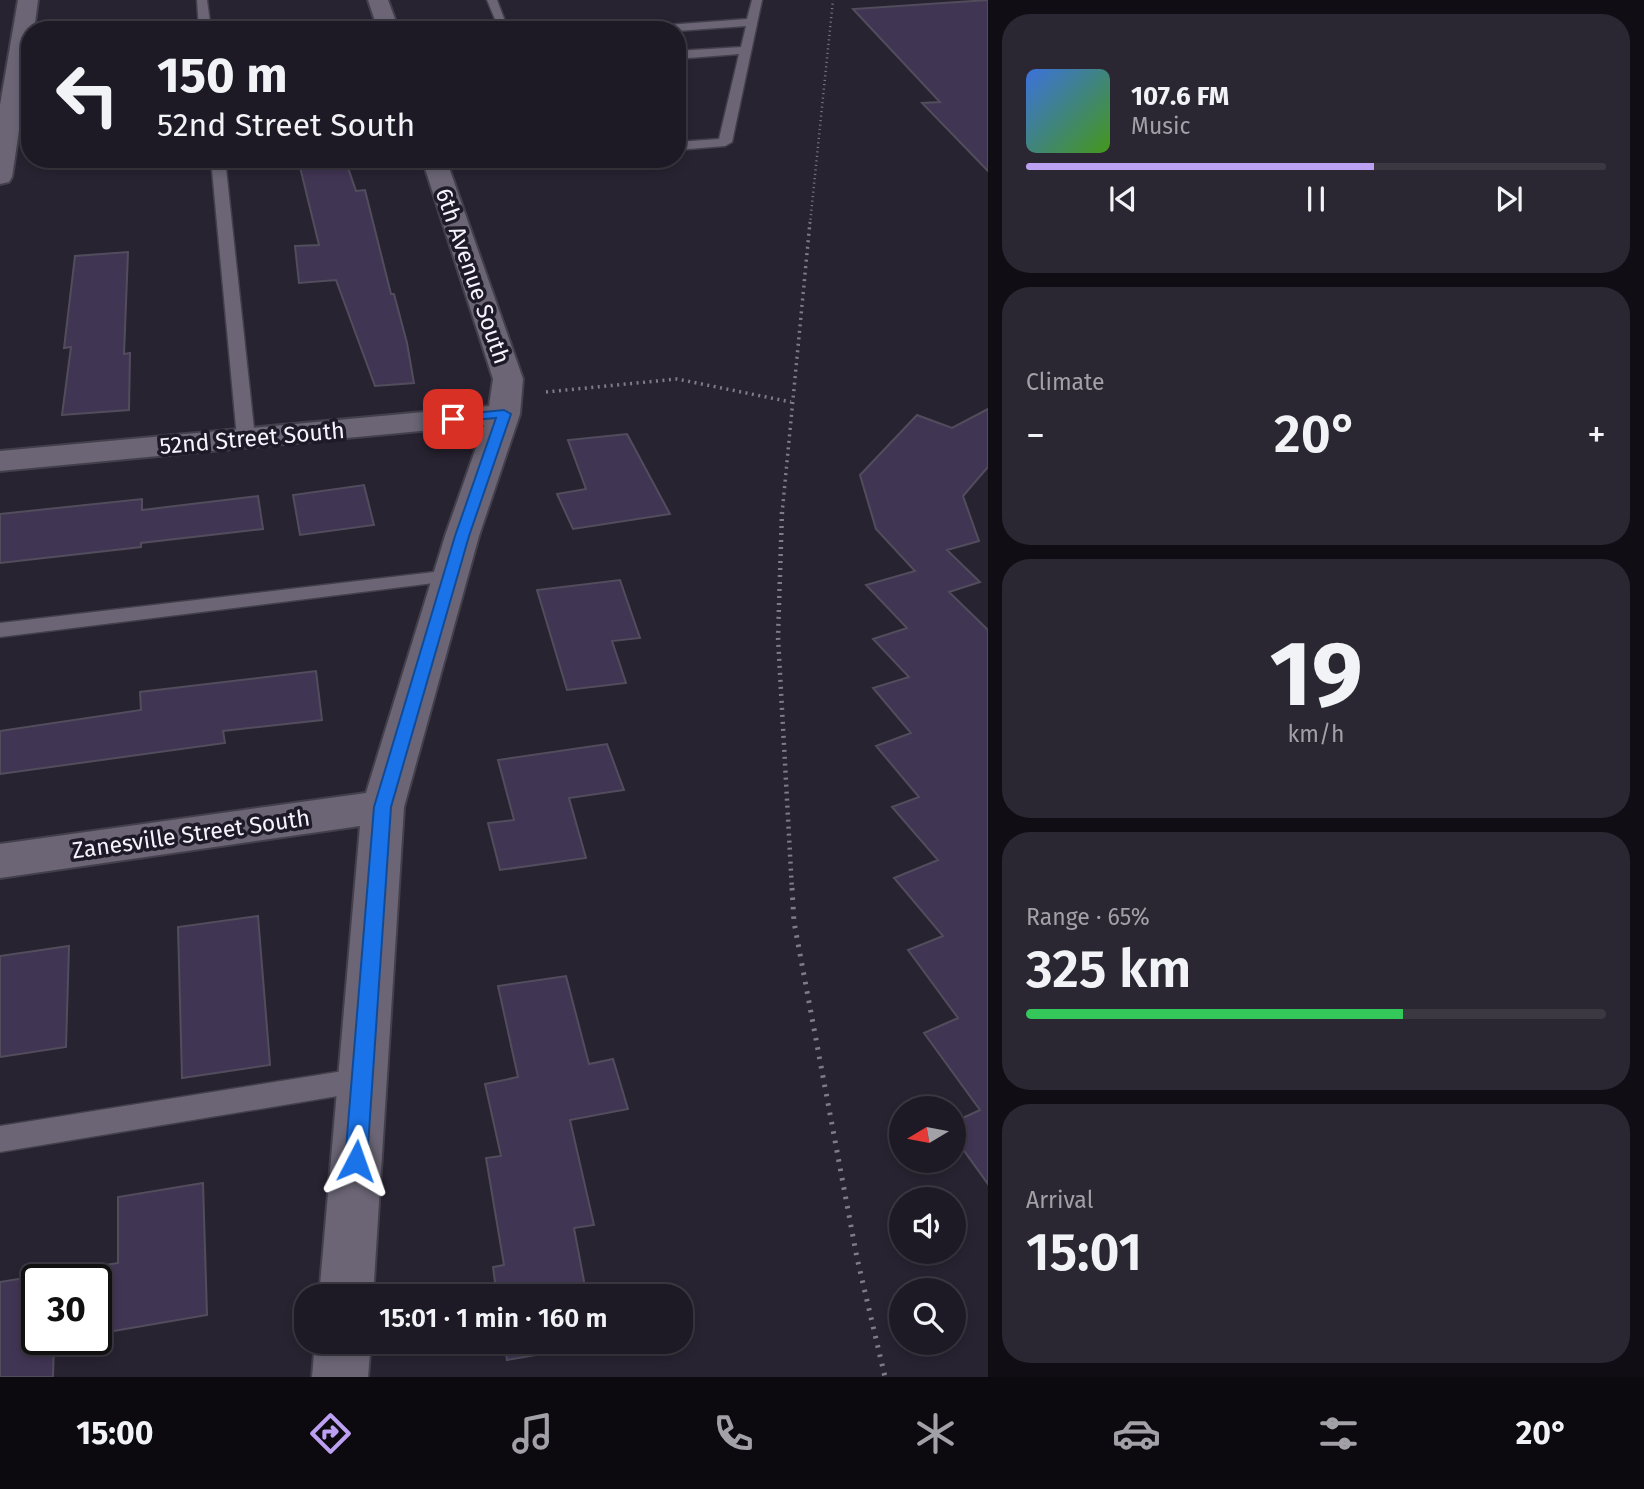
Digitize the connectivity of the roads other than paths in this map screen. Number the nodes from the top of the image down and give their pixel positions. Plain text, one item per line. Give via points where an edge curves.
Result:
1 (28, 0) edge
2 (202, 0) edge
3 (379, 0) edge
4 (492, 0) edge
5 (757, 0) edge
6 (25, 21) edge
7 (204, 21) edge
8 (386, 21) edge
9 (501, 21) edge
10 (752, 22) junction
11 (686, 27) edge
12 (746, 50) junction
13 (686, 54) edge
14 (21, 57) edge
15 (12, 130) edge
16 (686, 145) edge
17 (219, 168) edge
18 (437, 168) edge
19 (0, 177) edge
20 (504, 414) junction
21 (246, 438) junction
22 (0, 461) edge
23 (451, 576) junction
24 (0, 630) edge
25 (383, 807) junction
26 (0, 861) edge
27 (362, 1080) junction
28 (0, 1139) edge
29 (347, 1284) edge
30 (341, 1354) edge
31 (340, 1377) edge

1 - 6 street
2 - 7 lane
3 - 8 street
4 - 9 lane
5 - 10 lane
10 - 11 lane
10 - 12 lane
12 - 13 lane
12 - 16 lane via 725,142
14 - 15 street
15 - 19 street
17 - 21 lane
18 - 20 street, 6th Avenue South via 508,379
20 - 21 street, 52nd Street South
20 - 23 street, 6th Avenue South
21 - 22 street, 52nd Street South
23 - 24 lane
23 - 25 street, 6th Avenue South
25 - 26 street, Zanesville Street South
25 - 27 street, 6th Avenue South
27 - 28 lane
27 - 29 street, 6th Avenue South
30 - 31 street

